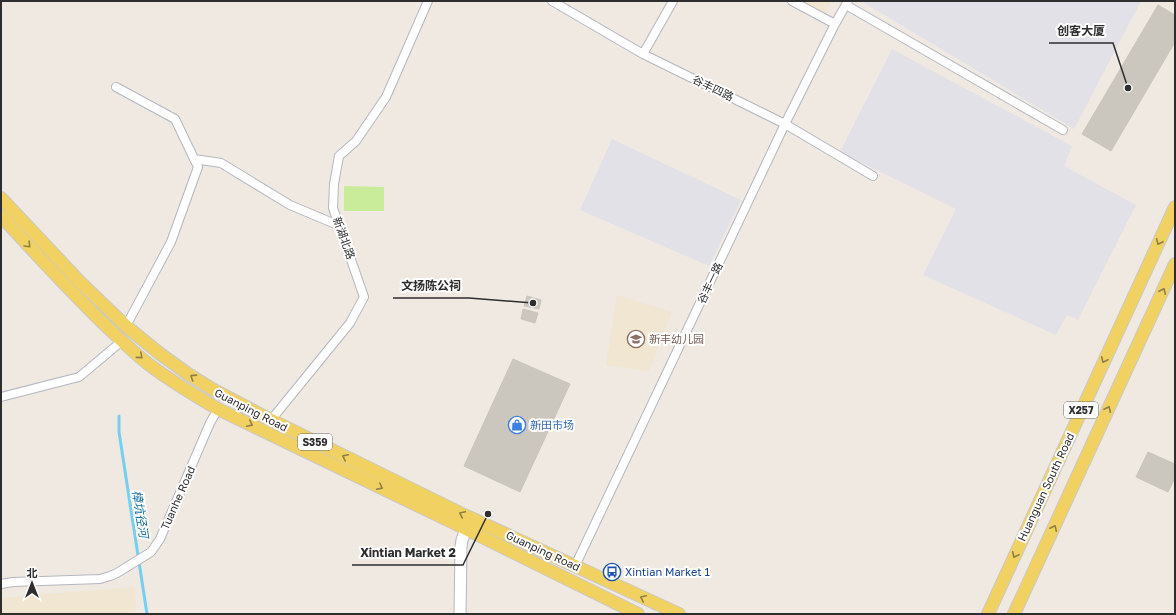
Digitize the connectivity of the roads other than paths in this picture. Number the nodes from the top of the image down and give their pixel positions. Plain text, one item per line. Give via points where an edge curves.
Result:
1 (428, 1) edge
2 (552, 1) edge
3 (673, 1) edge
4 (792, 1) edge
5 (847, 3) edge
6 (835, 24) junction
7 (643, 54) junction
8 (116, 87) dead end
9 (785, 124) junction
10 (1063, 130) dead end
11 (194, 158) junction
12 (873, 176) dead end
13 (1, 198) edge
14 (1175, 207) edge
15 (1, 216) edge
16 (340, 226) junction
17 (1175, 264) edge
18 (126, 326) junction
19 (122, 340) junction
20 (1, 397) edge
21 (218, 409) junction
22 (270, 420) junction
23 (466, 529) junction
24 (575, 566) junction
25 (1, 584) edge
26 (460, 614) edge
27 (638, 614) edge
28 (679, 614) edge
29 (988, 614) edge
30 (1014, 614) edge

1 - 16 street, 新湖北路 via 386,97 356,141 339,156 333,208
2 - 7 street, 谷丰四路
3 - 7 street
4 - 6 street
5 - 6 street, 谷丰一路
5 - 10 street
6 - 9 street, 谷丰一路
7 - 9 street, 谷丰四路
8 - 11 street via 175,119
9 - 12 street, 谷丰四路
9 - 24 street, 谷丰一路
11 - 16 street via 221,163 290,205
11 - 18 street via 198,167 171,242
13 - 18 main road, Guanping Road / S359 via 80,282
14 -> 29 main road, Huanguan South Road / X257
15 -> 19 main road, Guanping Road / S359 via 78,299
16 - 22 street, 新湖北路 via 364,297 350,323
30 -> 17 main road, X257
22 -> 18 main road, Guanping Road / S359 via 188,374
19 - 20 street via 79,377
19 -> 21 main road, Guanping Road / S359 via 146,362
21 -> 23 main road, Guanping Road / S359
21 - 25 street, Tuanhe Road via 210,422 160,539 151,552 117,573 100,579
24 -> 22 main road, Guanping Road / S359
23 - 26 street via 461,547
23 - 27 main road, Guanping Road / S359
28 -> 24 main road, Guanping Road / S359

